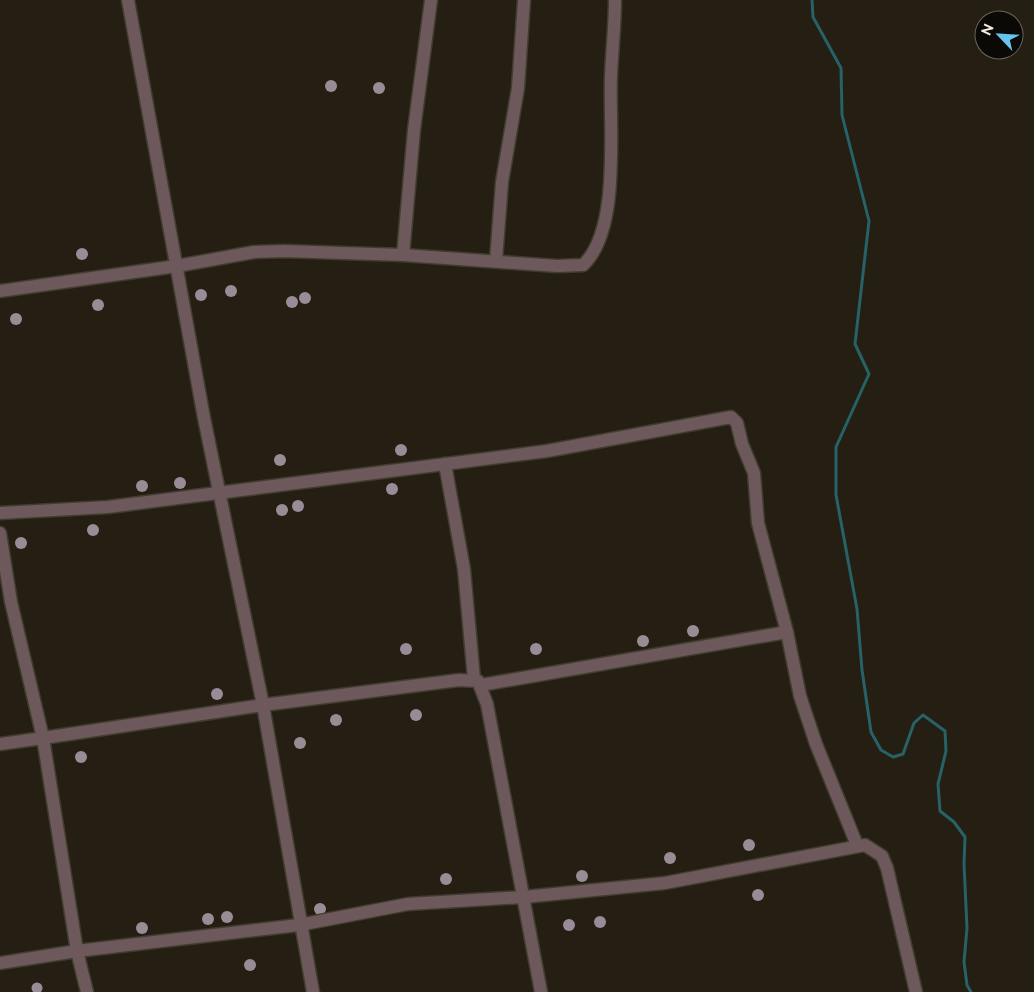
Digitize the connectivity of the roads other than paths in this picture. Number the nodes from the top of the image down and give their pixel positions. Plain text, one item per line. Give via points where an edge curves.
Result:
1 (128, 0) edge
2 (431, 0) edge
3 (524, 0) edge
4 (615, 0) edge
5 (403, 255) junction
6 (496, 260) junction
7 (177, 266) junction
8 (0, 291) edge
9 (444, 464) junction
10 (219, 494) junction
11 (0, 513) edge
12 (0, 533) edge
13 (787, 632) junction
14 (477, 682) junction
15 (263, 706) junction
16 (42, 738) junction
17 (0, 744) edge
18 (857, 845) junction
19 (524, 897) junction
20 (299, 925) junction
21 (77, 951) junction
22 (0, 963) edge
23 (87, 992) edge
24 (313, 992) edge
25 (541, 992) edge
26 (916, 992) edge

1 - 7 street
2 - 5 street via 414,130
3 - 6 street via 518,88 502,182
4 - 6 street via 609,184 607,210 597,245 583,265
5 - 6 street
5 - 7 street via 254,252
7 - 8 street
7 - 10 street
9 - 10 street
9 - 13 street via 547,451 731,417 737,423 754,473 758,523
9 - 14 street via 464,569
10 - 11 street via 108,507
10 - 15 street
12 - 16 street via 11,602
13 - 14 street
13 - 18 street via 800,696
14 - 15 street
14 - 19 street via 486,704
15 - 16 street
15 - 20 street
16 - 17 street
16 - 21 street
18 - 19 street via 665,883
18 - 26 street via 865,845 882,856
19 - 20 street via 408,904
19 - 25 street
20 - 21 street
20 - 24 street
21 - 22 street
21 - 23 street

